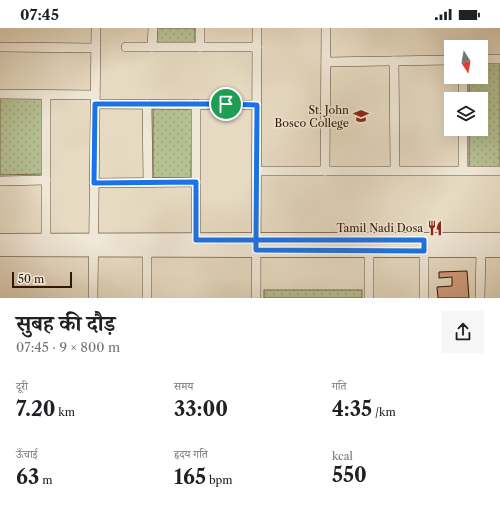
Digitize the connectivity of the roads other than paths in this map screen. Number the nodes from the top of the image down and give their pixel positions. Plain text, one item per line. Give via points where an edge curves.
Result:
1 (96, 28) edge
2 (153, 28) edge
3 (200, 28) edge
4 (257, 28) edge
5 (326, 28) edge
6 (126, 46) dead end
7 (0, 47) edge
8 (152, 47) junction
9 (200, 47) junction
10 (257, 47) junction
11 (96, 48) junction
12 (488, 59) edge
13 (500, 59) edge
14 (444, 60) edge
15 (394, 61) junction
16 (326, 62) junction
17 (0, 94) edge
18 (46, 94) junction
19 (95, 99) junction
20 (147, 104) junction
21 (196, 104) junction
22 (257, 105) junction
23 (463, 136) edge
24 (395, 170) junction
25 (463, 170) junction
26 (500, 170) edge
27 (257, 171) junction
28 (325, 171) junction
29 (46, 180) junction
30 (0, 181) edge
31 (148, 182) junction
32 (196, 182) junction
33 (94, 183) junction
34 (500, 239) edge
35 (0, 240) edge
36 (46, 240) junction
37 (196, 240) junction
38 (93, 245) junction
39 (256, 245) junction
40 (369, 245) junction
41 (424, 245) junction
42 (0, 250) edge
43 (147, 250) junction
44 (481, 251) junction
45 (500, 251) edge
46 (0, 259) edge
47 (93, 298) edge
48 (147, 298) edge
49 (256, 298) edge
50 (369, 298) edge
51 (424, 298) edge
52 (480, 298) edge

1 - 11 street
2 - 8 street
3 - 9 street
4 - 10 street
5 - 16 street
6 - 8 street
7 - 11 street
8 - 9 street
9 - 10 street
10 - 22 street
11 - 19 street
12 - 13 street
14 - 15 street
15 - 16 street
15 - 24 street
16 - 28 street
17 - 18 street
18 - 19 street
18 - 29 street
19 - 20 street
19 - 33 street
20 - 21 street
20 - 31 street
21 - 22 street
21 - 32 street
22 - 27 street
23 - 25 street
24 - 25 street
24 - 28 street
25 - 26 street
27 - 28 street
27 - 39 street
29 - 30 street
29 - 36 street
31 - 32 street
31 - 33 street
32 - 37 street
33 - 38 street
34 - 41 street
35 - 36 street
36 - 38 street
37 - 38 street
37 - 39 street
38 - 42 street
38 - 43 street
38 - 47 street
39 - 40 street
39 - 43 street
39 - 49 street
40 - 41 street
40 - 50 street
41 - 44 street
41 - 51 street
42 - 46 street
43 - 48 street
44 - 45 street
44 - 52 street

